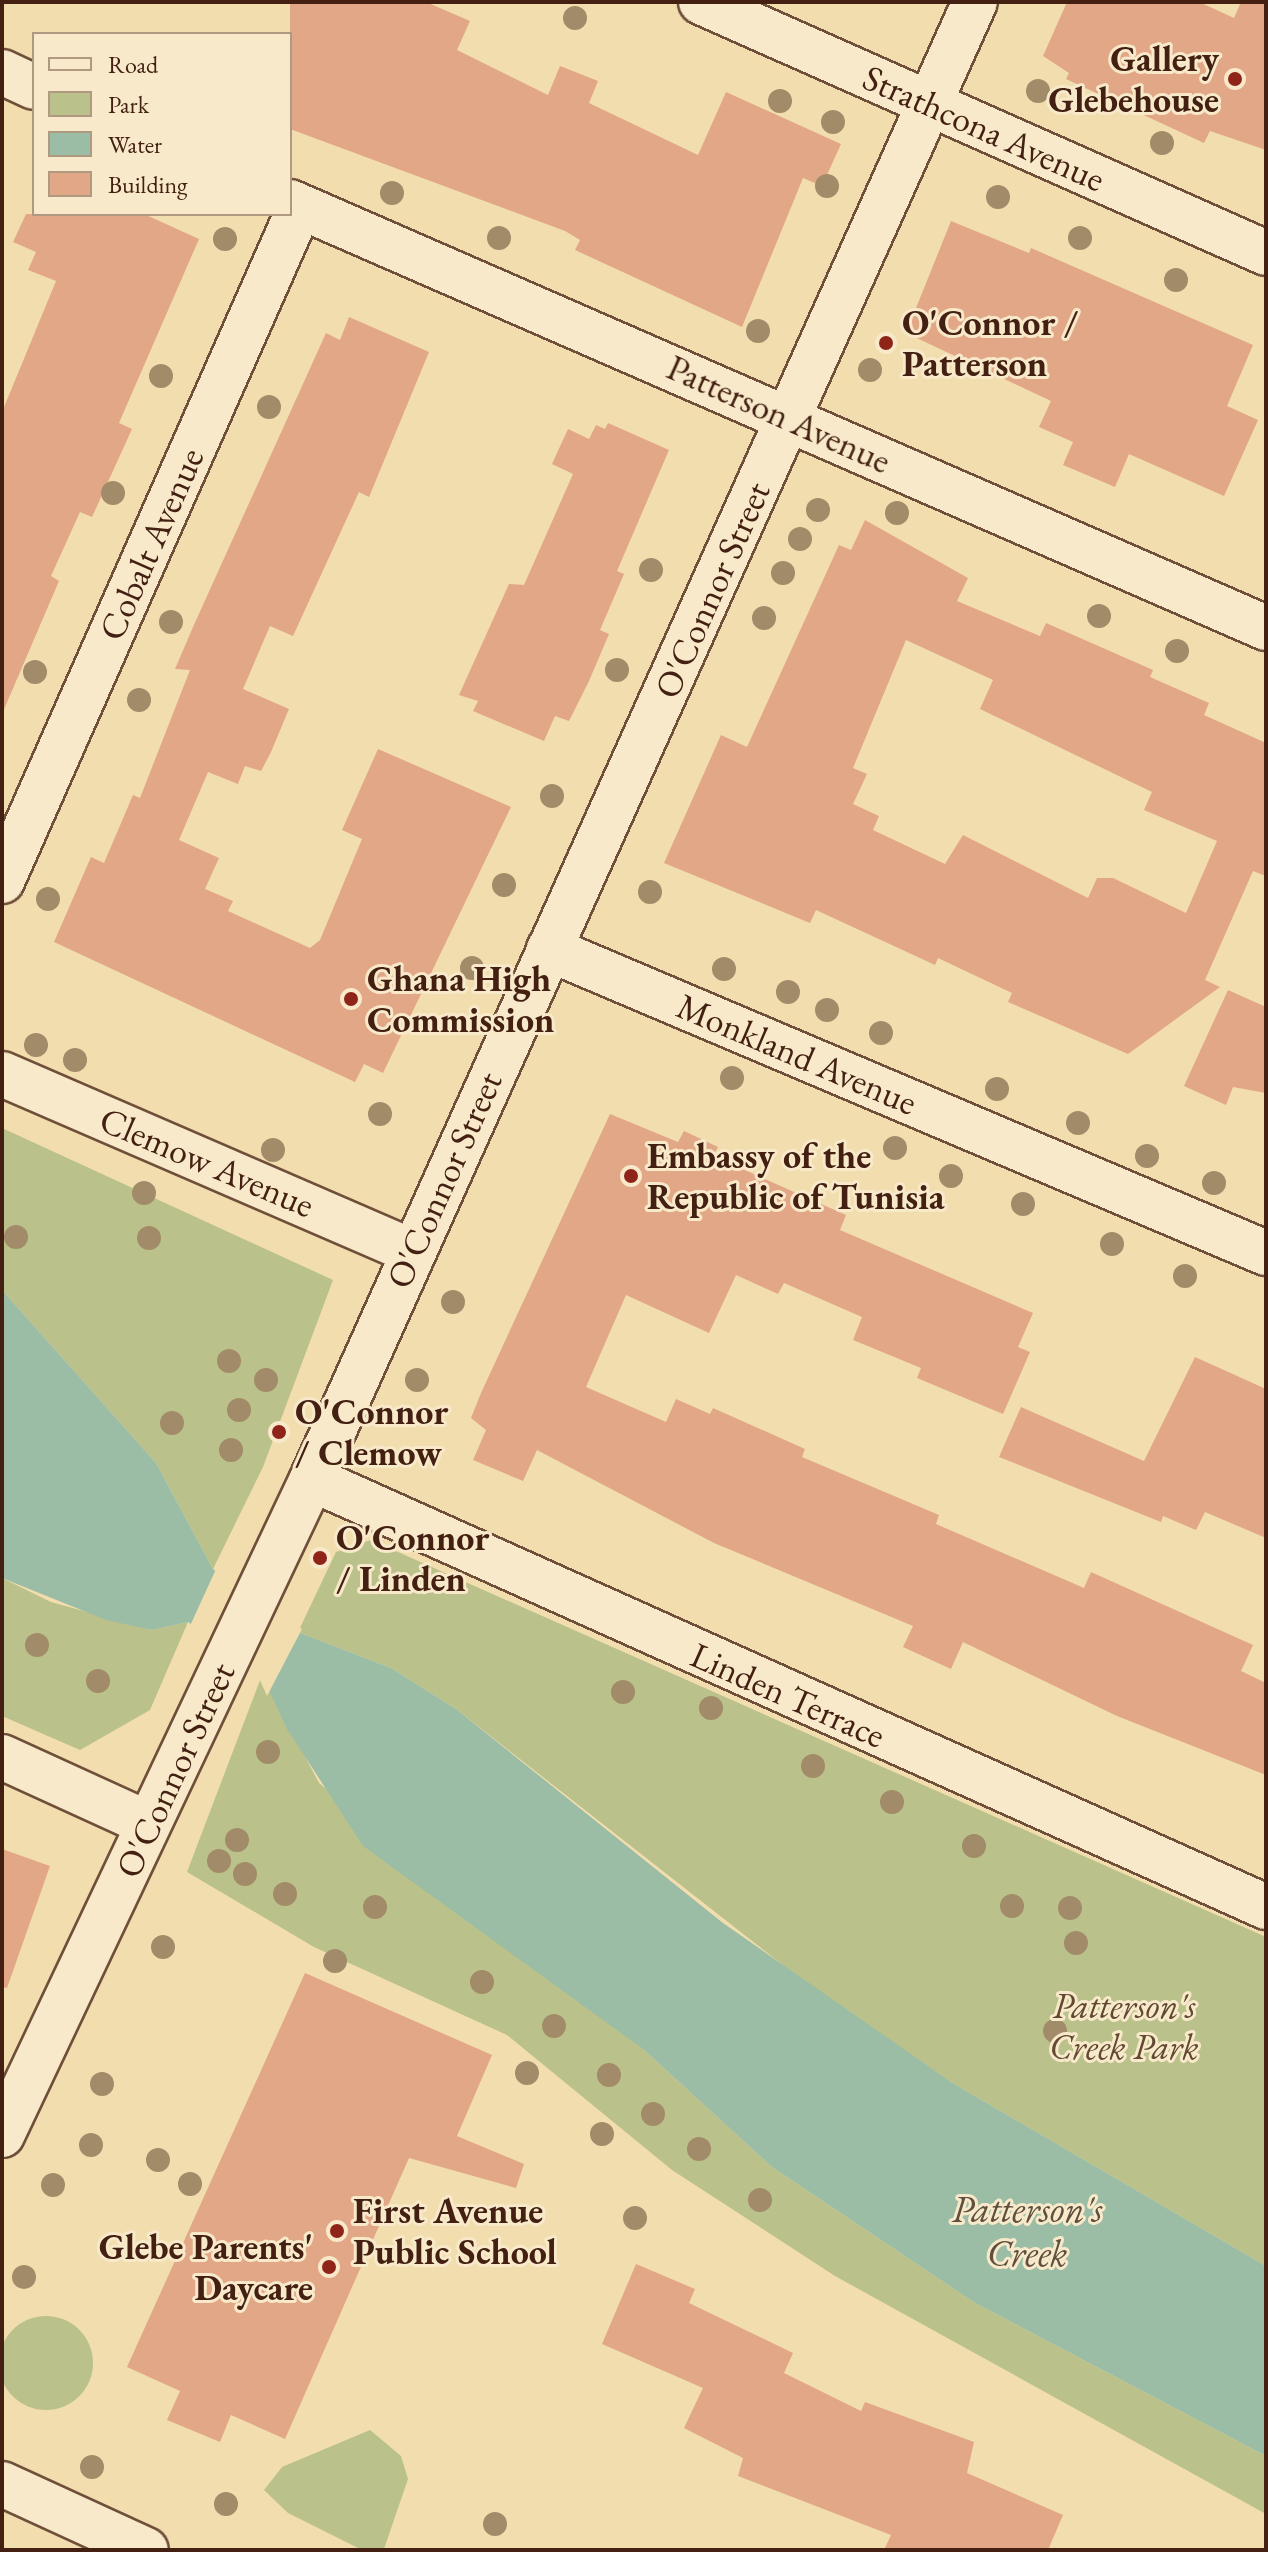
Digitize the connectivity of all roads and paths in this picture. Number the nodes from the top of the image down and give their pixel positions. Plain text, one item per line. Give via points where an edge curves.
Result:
1 (701, 2) edge
2 (975, 2) edge
3 (2, 72) edge
4 (32, 86) edge
5 (928, 103) junction
6 (295, 204) edge
7 (290, 216) edge
8 (1266, 253) edge
9 (791, 416) junction
10 (1266, 628) edge
11 (2, 881) edge
12 (549, 949) junction
13 (2, 1074) edge
14 (411, 1251) junction
15 (1266, 1253) edge
16 (312, 1479) junction
17 (2, 1757) edge
18 (147, 1823) junction
19 (1266, 1907) edge
20 (2, 2135) edge
21 (2, 2484) edge
22 (146, 2550) edge

1 - 5 street, Strathcona Avenue
2 - 5 street, O'Connor Street
3 - 4 street
5 - 8 street, Strathcona Avenue
5 - 9 street, O'Connor Street
6 - 9 street, Patterson Avenue
7 - 11 street, Cobalt Avenue
9 - 10 street, Patterson Avenue
9 - 12 street, O'Connor Street
12 - 14 street, O'Connor Street
12 - 15 street, Monkland Avenue
13 - 14 street, Clemow Avenue
14 - 16 street, O'Connor Street
16 - 18 street, O'Connor Street
16 - 19 street, Linden Terrace
17 - 18 street
18 - 20 street, O'Connor Street
21 - 22 street

